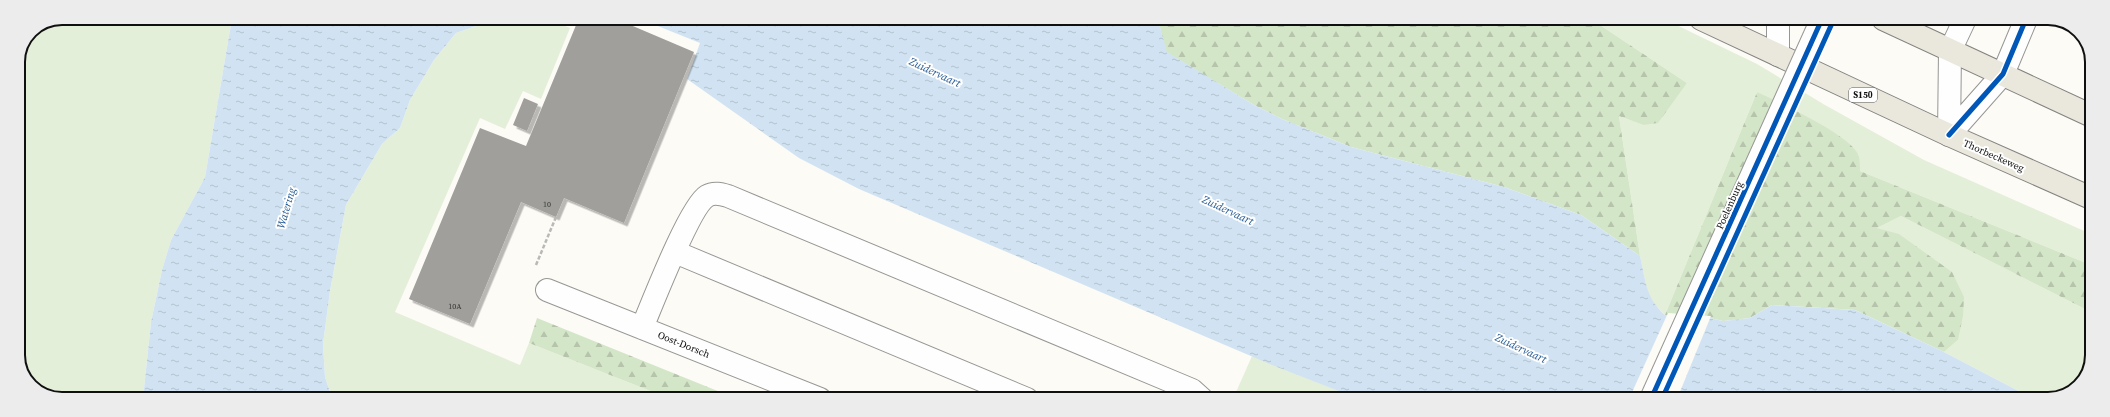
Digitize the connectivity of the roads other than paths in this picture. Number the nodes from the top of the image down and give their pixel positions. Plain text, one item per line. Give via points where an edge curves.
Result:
1 (1714, 25) edge
2 (1778, 25) edge
3 (1819, 25) edge
4 (1896, 25) edge
5 (1962, 25) edge
6 (2023, 25) edge
7 (1950, 51) junction
8 (1778, 54) junction
9 (2003, 74) junction
10 (2085, 113) edge
11 (1949, 135) junction
12 (2085, 195) edge
13 (675, 252) junction
14 (547, 290) dead end
15 (642, 328) junction
16 (805, 392) edge
17 (1010, 392) edge
18 (1194, 392) edge
19 (1654, 392) edge

1 - 8 main road, Thorbeckeweg / S150
2 - 8 street
3 - 19 street, Poelenburg, bridge
4 - 7 main road
5 - 7 street
6 - 9 street
7 - 9 main road
7 - 11 street
8 - 11 main road, Thorbeckeweg / S150
9 - 10 main road
9 - 11 street
11 - 12 main road, Thorbeckeweg / S150
13 - 15 street
13 - 17 street
13 - 18 street via 698,205 708,196 718,193
14 - 15 street, Oost-Dorsch
15 - 16 street, Oost-Dorsch

